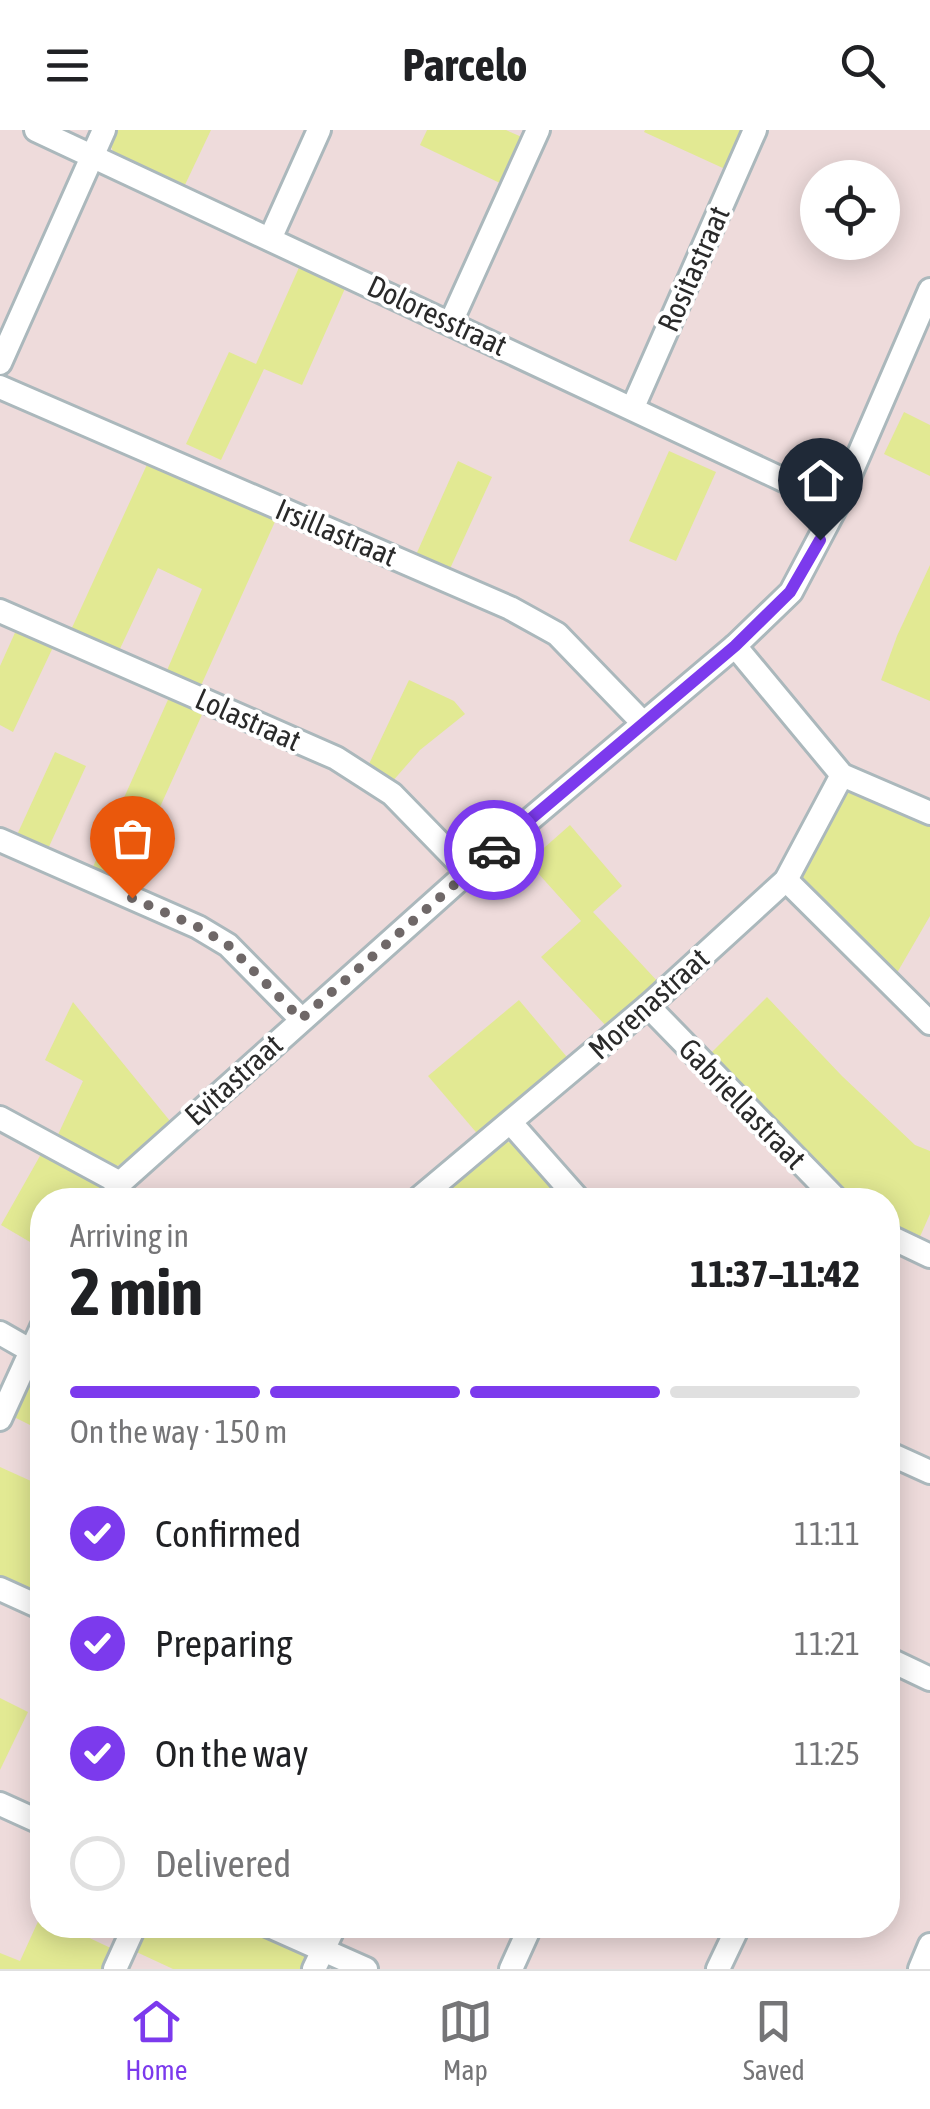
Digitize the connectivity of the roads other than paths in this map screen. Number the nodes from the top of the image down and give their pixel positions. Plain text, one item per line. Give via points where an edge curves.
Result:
1 (36, 130) edge
2 (104, 130) edge
3 (320, 130) edge
4 (538, 130) edge
5 (755, 130) edge
6 (92, 156) junction
7 (270, 239) junction
8 (930, 290) edge
9 (451, 322) junction
10 (0, 362) edge
11 (0, 387) edge
12 (632, 407) junction
13 (837, 505) junction
14 (0, 610) edge
15 (735, 646) junction
16 (643, 723) junction
17 (842, 774) junction
18 (930, 812) edge
19 (0, 840) edge
20 (468, 872) junction
21 (786, 880) junction
22 (648, 1006) junction
23 (301, 1019) junction
24 (930, 1024) edge
25 (0, 1118) edge
26 (511, 1123) junction
27 (109, 1188) edge
28 (119, 1188) edge
29 (432, 1188) edge
30 (568, 1188) edge
31 (826, 1188) edge
32 (900, 1242) edge
33 (930, 1256) edge
34 (0, 1333) edge
35 (30, 1350) edge
36 (30, 1365) edge
37 (0, 1419) edge
38 (900, 1458) edge
39 (930, 1472) edge
40 (0, 1588) edge
41 (30, 1602) edge
42 (900, 1665) edge
43 (930, 1679) edge
44 (0, 1804) edge
45 (30, 1818) edge
46 (129, 1938) edge
47 (286, 1938) edge
48 (525, 1938) edge
49 (734, 1938) edge
50 (930, 1946) edge
51 (319, 1960) edge
52 (115, 1969) edge
53 (366, 1969) edge
54 (511, 1969) edge
55 (718, 1969) edge
56 (920, 1969) edge

1 - 6 street, Doloresstraat
2 - 6 street
3 - 7 street
4 - 9 street
5 - 12 street, Rositastraat
6 - 7 street, Doloresstraat
6 - 10 street
7 - 9 street, Doloresstraat
8 - 13 street, Evitastraat
9 - 12 street, Doloresstraat
11 - 16 street, Irsillastraat via 510,608 557,634
12 - 13 street, Doloresstraat
13 - 15 street, Evitastraat via 790,592
14 - 20 street, Lolastraat via 336,758 392,794
15 - 16 street, Evitastraat
15 - 17 street
16 - 20 street, Evitastraat
17 - 18 street
17 - 21 street, Morenastraat
19 - 23 street via 198,927 228,945
20 - 23 street, Evitastraat
21 - 22 street, Morenastraat
21 - 24 street
22 - 26 street, Morenastraat
22 - 31 street, Gabriellastraat
23 - 28 street, Evitastraat
25 - 27 street
26 - 29 street, Morenastraat
26 - 30 street
32 - 33 street
34 - 35 street
36 - 37 street
38 - 39 street
40 - 41 street
42 - 43 street
44 - 45 street
46 - 52 street
47 - 51 street
48 - 54 street
49 - 55 street
50 - 56 street
51 - 53 street

